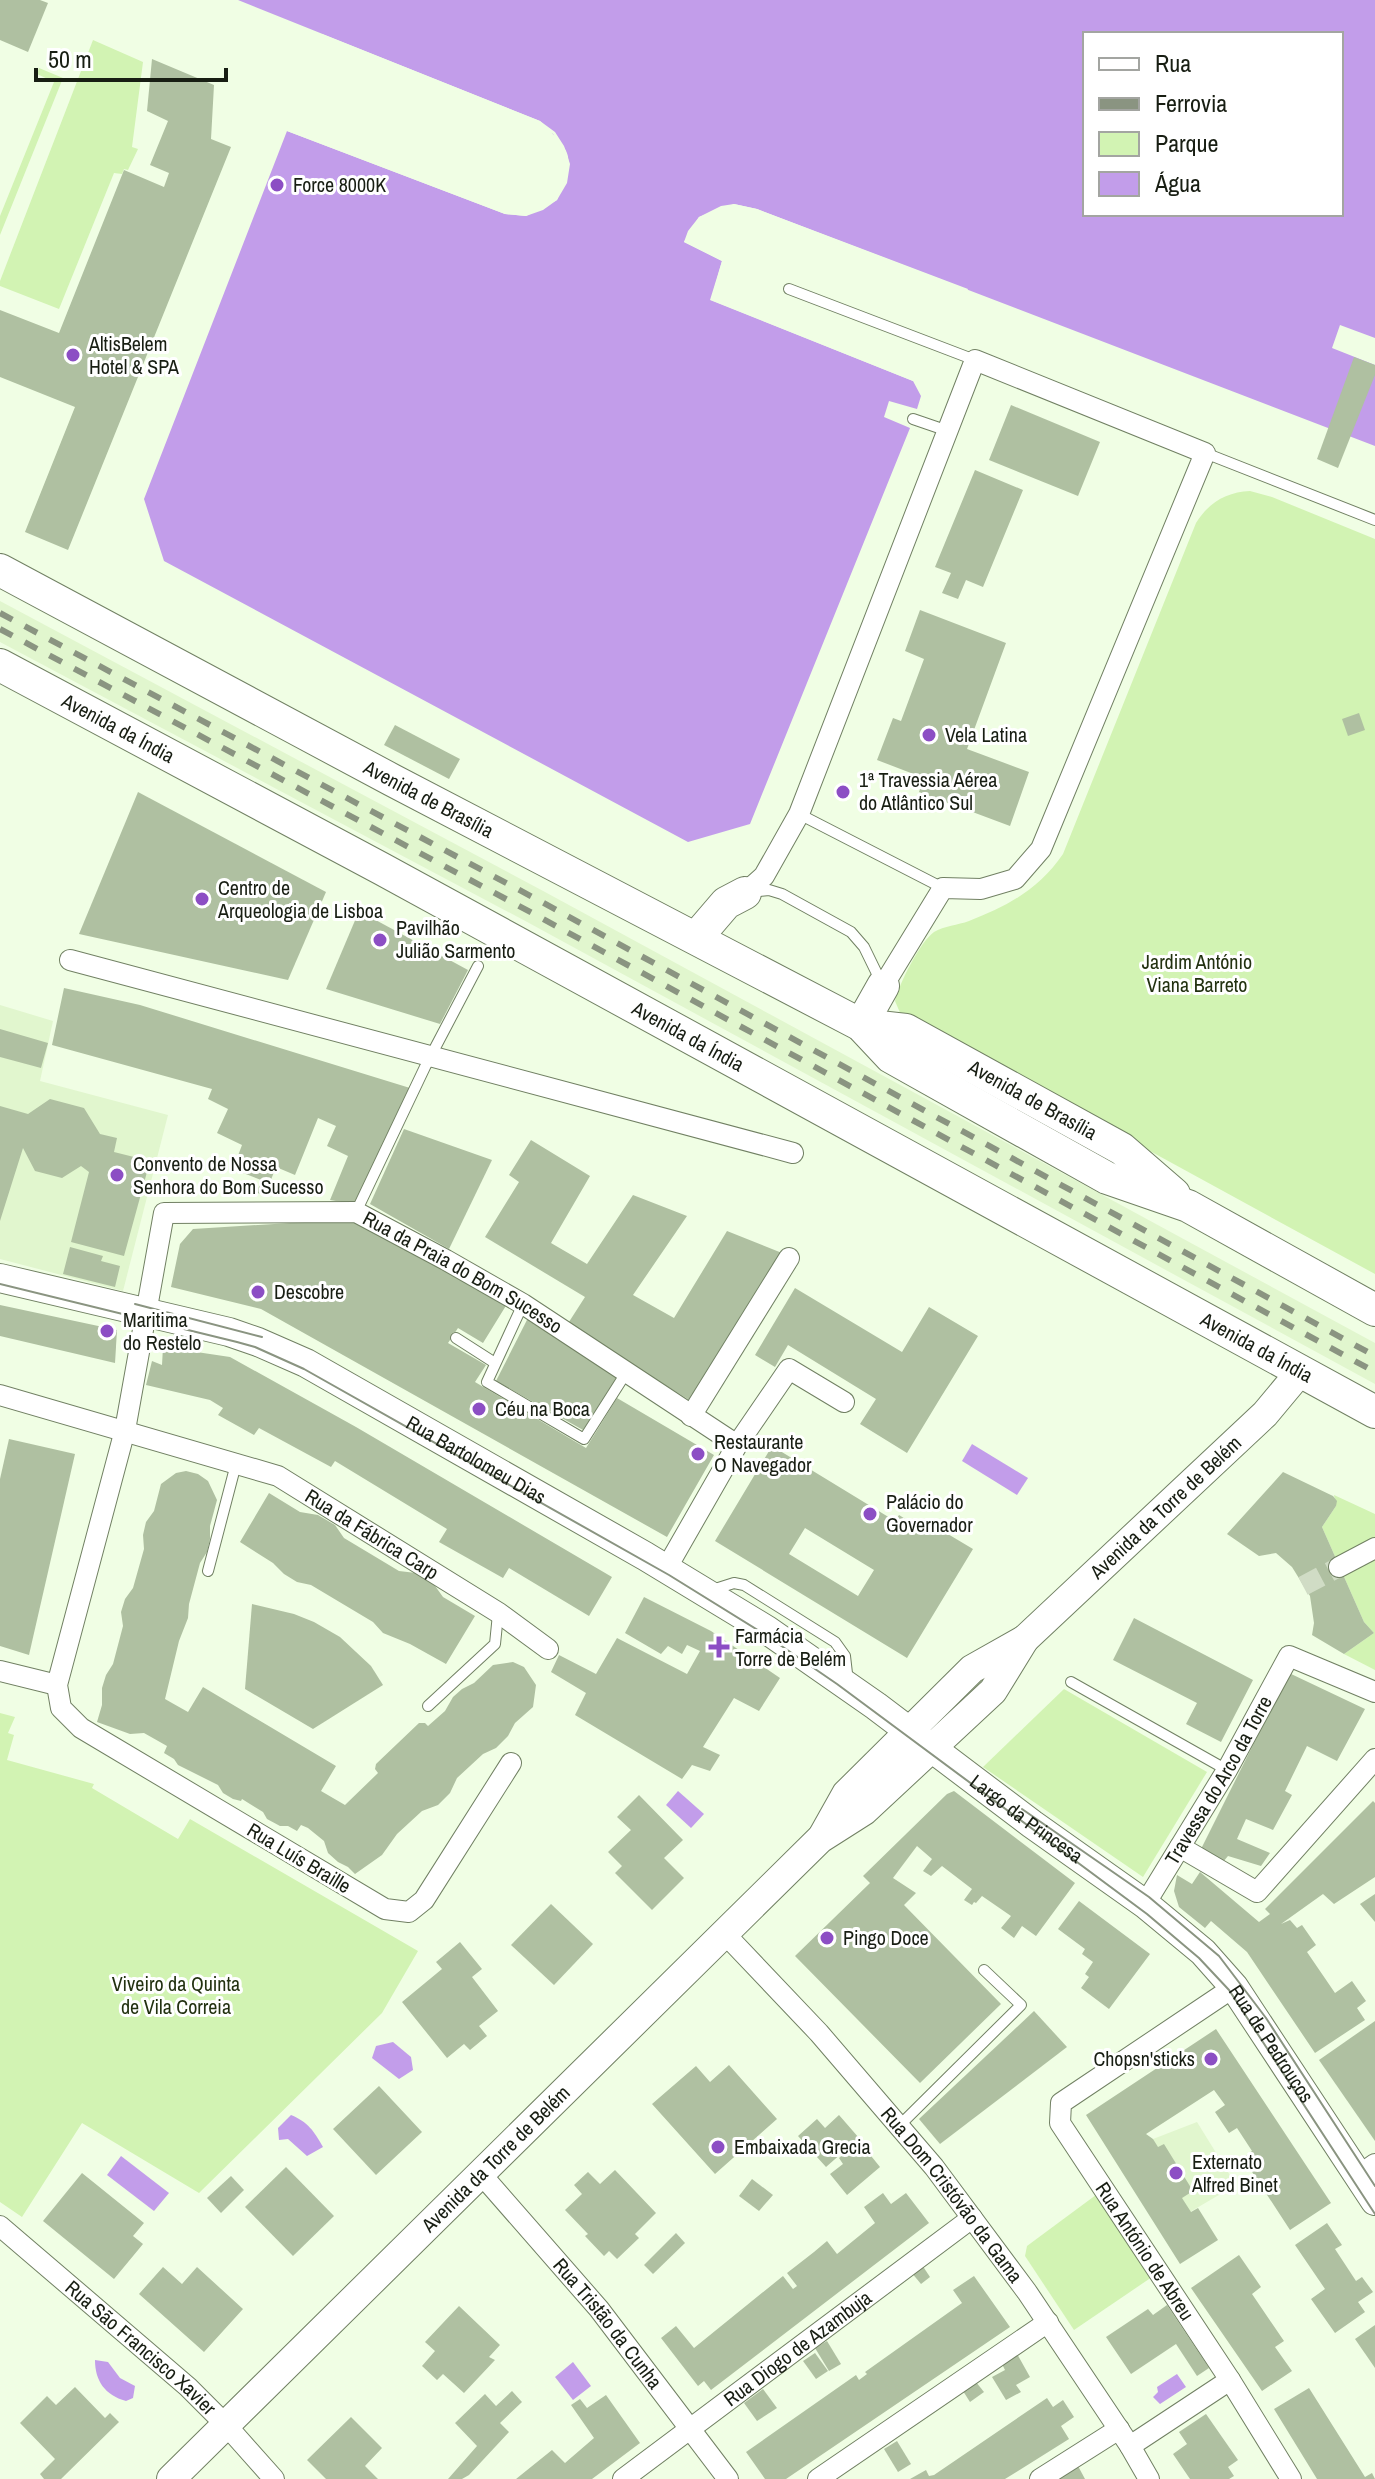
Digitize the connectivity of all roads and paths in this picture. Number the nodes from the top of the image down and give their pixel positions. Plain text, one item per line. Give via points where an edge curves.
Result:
1 (789, 289) dead end
2 (975, 360) junction
3 (913, 419) dead end
4 (948, 431) junction
5 (1205, 453) junction
6 (1375, 520) edge
7 (0, 570) edge
8 (0, 665) edge
9 (799, 814) junction
10 (943, 888) junction
11 (745, 893) junction
12 (696, 938) junction
13 (70, 960) dead end
14 (478, 966) dead end
15 (883, 986) junction
16 (861, 1025) junction
17 (431, 1056) junction
18 (793, 1153) dead end
19 (356, 1212) junction
20 (789, 1258) dead end
21 (0, 1278) edge
22 (523, 1304) junction
23 (1375, 1310) edge
24 (145, 1312) junction
25 (456, 1338) dead end
26 (495, 1363) junction
27 (1300, 1372) junction
28 (626, 1373) junction
29 (0, 1395) edge
30 (844, 1402) dead end
31 (1375, 1412) edge
32 (691, 1416) junction
33 (125, 1430) junction
34 (737, 1445) junction
35 (236, 1464) junction
36 (1375, 1548) edge
37 (1339, 1567) tunnel mouth
38 (666, 1569) junction
39 (208, 1571) dead end
40 (499, 1613) junction
41 (548, 1649) dead end
42 (0, 1671) edge
43 (1071, 1682) dead end
44 (57, 1685) junction
45 (1375, 1692) edge
46 (428, 1706) dead end
47 (920, 1740) junction
48 (1375, 1759) edge
49 (511, 1763) dead end
50 (1227, 1770) junction
51 (1180, 1847) junction
52 (1145, 1904) junction
53 (725, 1934) junction
54 (984, 1970) dead end
55 (1234, 1987) junction
56 (900, 2125) junction
57 (1366, 2170) edge
58 (481, 2174) junction
59 (1375, 2201) edge
60 (972, 2218) junction
61 (0, 2226) edge
62 (1048, 2322) junction
63 (1230, 2380) junction
64 (226, 2425) junction
65 (690, 2427) junction
66 (1125, 2438) junction
67 (171, 2479) edge
68 (274, 2479) edge
69 (623, 2479) edge
70 (728, 2479) edge
71 (818, 2479) edge
72 (1040, 2479) edge
73 (1149, 2479) edge
74 (1291, 2479) edge

1 - 2 lane
2 - 4 street
2 - 5 street
3 - 4 lane
4 - 9 street
5 - 6 lane
5 - 10 street via 1041,849 1015,879 981,889
7 - 12 main road, Avenida de Brasília
8 - 27 main road, Avenida da Índia
9 - 10 lane
9 - 11 street via 764,876
10 - 15 street
11 - 12 main road via 726,903
11 - 15 lane via 782,894 851,932
12 - 16 main road, Avenida de Brasília
13 - 17 street
14 - 17 lane
15 - 16 main road
16 - 23 main road, Avenida de Brasília via 891,1057 1107,1178 1188,1206
17 - 18 street
17 - 19 lane
19 - 22 street, Rua da Praia do Bom Sucesso
19 - 24 street, Rua da Praia do Bom Sucesso via 164,1213
20 - 32 street
21 - 24 street, Rua Bartolomeu Dias
22 - 26 lane
22 - 28 street, Rua da Praia do Bom Sucesso
24 - 33 street
24 - 38 street, Rua Bartolomeu Dias via 229,1332 306,1363
25 - 26 lane
26 - 28 lane via 487,1382 584,1439
27 - 31 main road, Avenida da Índia
27 - 47 street, Avenida da Torre de Belém via 1265,1414 1025,1639 972,1669
28 - 32 street, Rua da Praia do Bom Sucesso
29 - 33 street, Rua da Fábrica Carp
30 - 34 street via 789,1369
32 - 34 street, Rua da Praia do Bom Sucesso
33 - 35 street, Rua da Fábrica Carp
33 - 44 street
34 - 38 street
35 - 39 lane
35 - 40 street, Rua da Fábrica Carp via 278,1476
36 - 37 street
38 - 47 street, Rua Bartolomeu Dias via 767,1630
40 - 41 street, Rua da Fábrica Carp
40 - 46 lane via 495,1644
42 - 44 street
43 - 50 lane
44 - 49 street, Rua Luís Braille via 61,1708 81,1728 385,1909 409,1912 424,1900
45 - 50 street, Travessa do Arco da Torre via 1289,1656
47 - 52 street, Largo da Princesa
47 - 53 street, Avenida da Torre de Belém via 846,1794 820,1839
48 - 51 street via 1257,1892
50 - 51 street, Travessa do Arco da Torre
51 - 52 street, Travessa do Arco da Torre
52 - 55 street, Rua de Pedrouços via 1203,1952
53 - 56 street, Rua Dom Cristóvão da Gama
53 - 58 street, Avenida da Torre de Belém
54 - 56 lane via 1021,2005
55 - 57 street, Rua de Pedrouços
55 - 63 street, Rua António de Abreu via 1061,2103 1060,2123
56 - 60 street, Rua Dom Cristóvão da Gama
57 - 59 street, Rua de Pedrouços
58 - 64 street, Avenida da Torre de Belém
58 - 65 street, Rua Tristão da Cunha via 599,2309
60 - 62 street, Rua Dom Cristóvão da Gama
60 - 65 street, Rua Diogo de Azambuja
61 - 64 street, Rua São Francisco Xavier
62 - 66 street, Rua Dom Cristóvão da Gama
62 - 71 street
63 - 66 street
63 - 74 street, Rua António de Abreu
64 - 67 street, Avenida da Torre de Belém
64 - 68 street, Rua São Francisco Xavier
65 - 69 street, Rua Diogo de Azambuja
65 - 70 street, Rua Tristão da Cunha
66 - 72 street
66 - 73 street, Rua Dom Cristóvão da Gama

